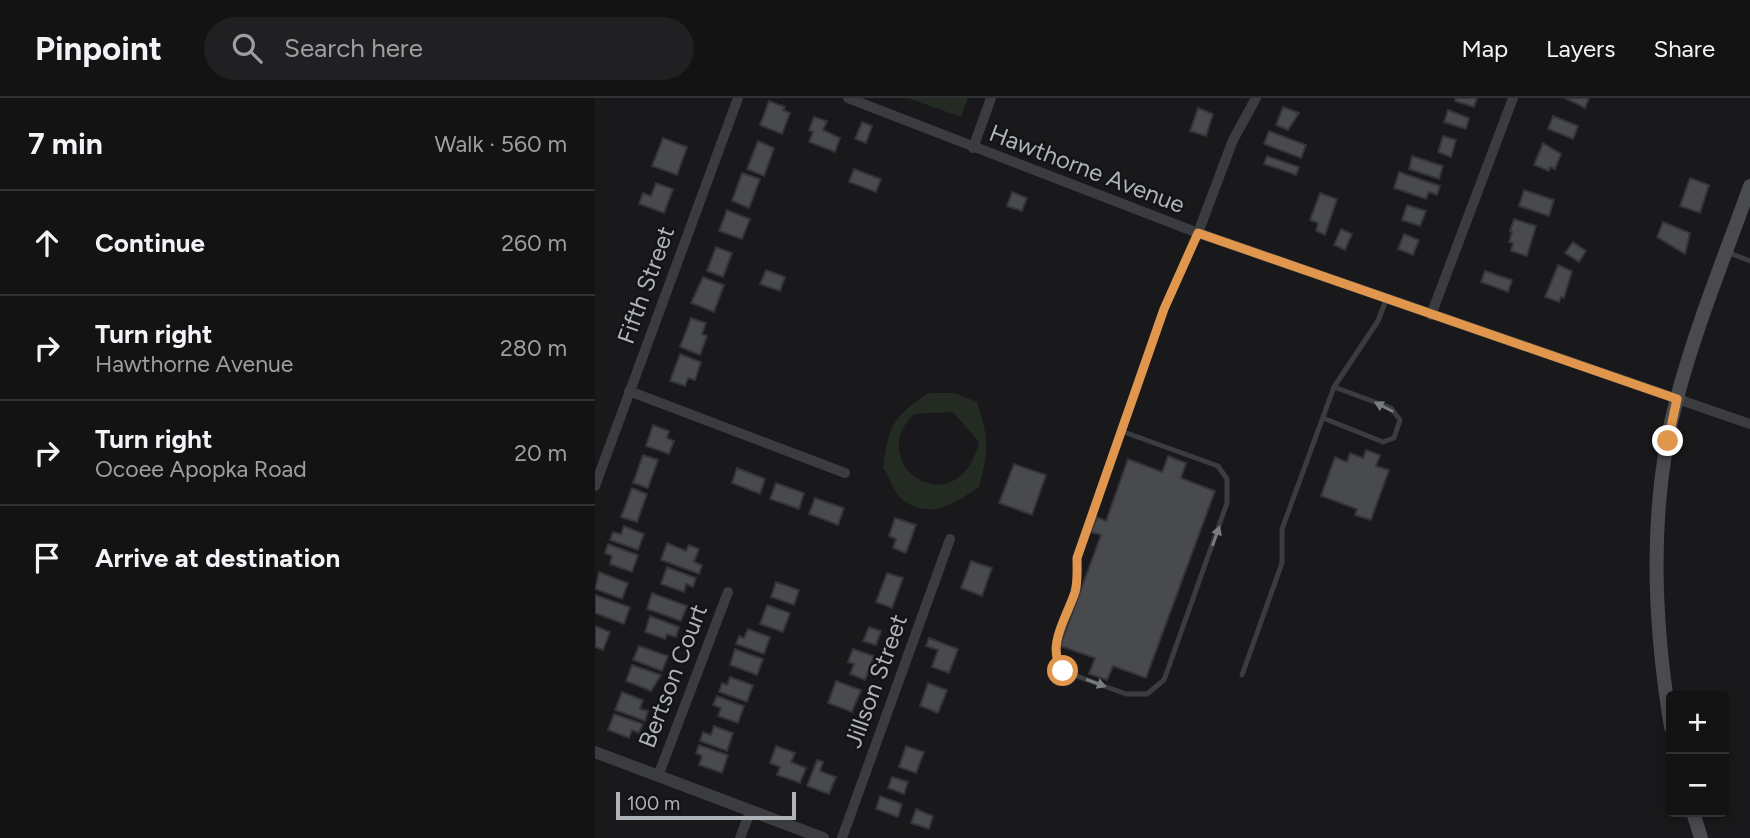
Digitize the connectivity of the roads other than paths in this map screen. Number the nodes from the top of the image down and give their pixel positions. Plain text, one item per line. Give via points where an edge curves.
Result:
1 (739, 98) edge
2 (848, 98) edge
3 (991, 98) edge
4 (1256, 98) edge
5 (1513, 98) edge
6 (973, 148) junction
7 (1750, 186) edge
8 (1198, 233) junction
9 (1727, 252) junction
10 (1750, 261) edge
11 (1387, 300) junction
12 (1431, 315) junction
13 (1334, 387) junction
14 (629, 391) junction
15 (1677, 399) junction
16 (1323, 418) junction
17 (1750, 424) edge
18 (1121, 431) junction
19 (845, 473) dead end
20 (595, 486) edge
21 (950, 538) dead end
22 (728, 592) dead end
23 (1242, 675) dead end
24 (1666, 694) edge
25 (595, 752) edge
26 (658, 776) junction
27 (750, 811) junction
28 (1695, 817) edge
29 (740, 838) edge
30 (823, 838) edge
31 (842, 838) edge
32 (1701, 838) edge

1 - 14 street, Fifth Street
2 - 6 street, Hawthorne Avenue
3 - 6 street
4 - 8 street via 1234,140
5 - 12 street
6 - 8 street, Hawthorne Avenue
7 - 9 main road
8 - 11 street, Hawthorne Avenue
8 - 18 lane via 1164,309
9 - 10 lane
9 - 15 main road
11 - 12 street, Hawthorne Avenue
11 - 13 lane
12 - 15 street, Hawthorne Avenue
13 - 16 lane
16 -> 13 lane via 1383,442 1394,438 1400,420 1391,408
14 - 19 street
14 - 20 street, Fifth Street
15 - 17 street, Hawthorne Avenue
15 - 24 main road via 1657,537
16 - 23 lane via 1282,530 1282,563
18 -> 18 lane via 1077,558 1076,588 1056,642 1055,660 1063,671 1076,676 1126,694 1147,694 1164,680 1227,503 1227,480 1218,466
21 - 31 street, Jillson Street
22 - 26 street, Bertson Court
25 - 26 street
26 - 27 street
27 - 29 street
27 - 30 street
28 - 32 main road

